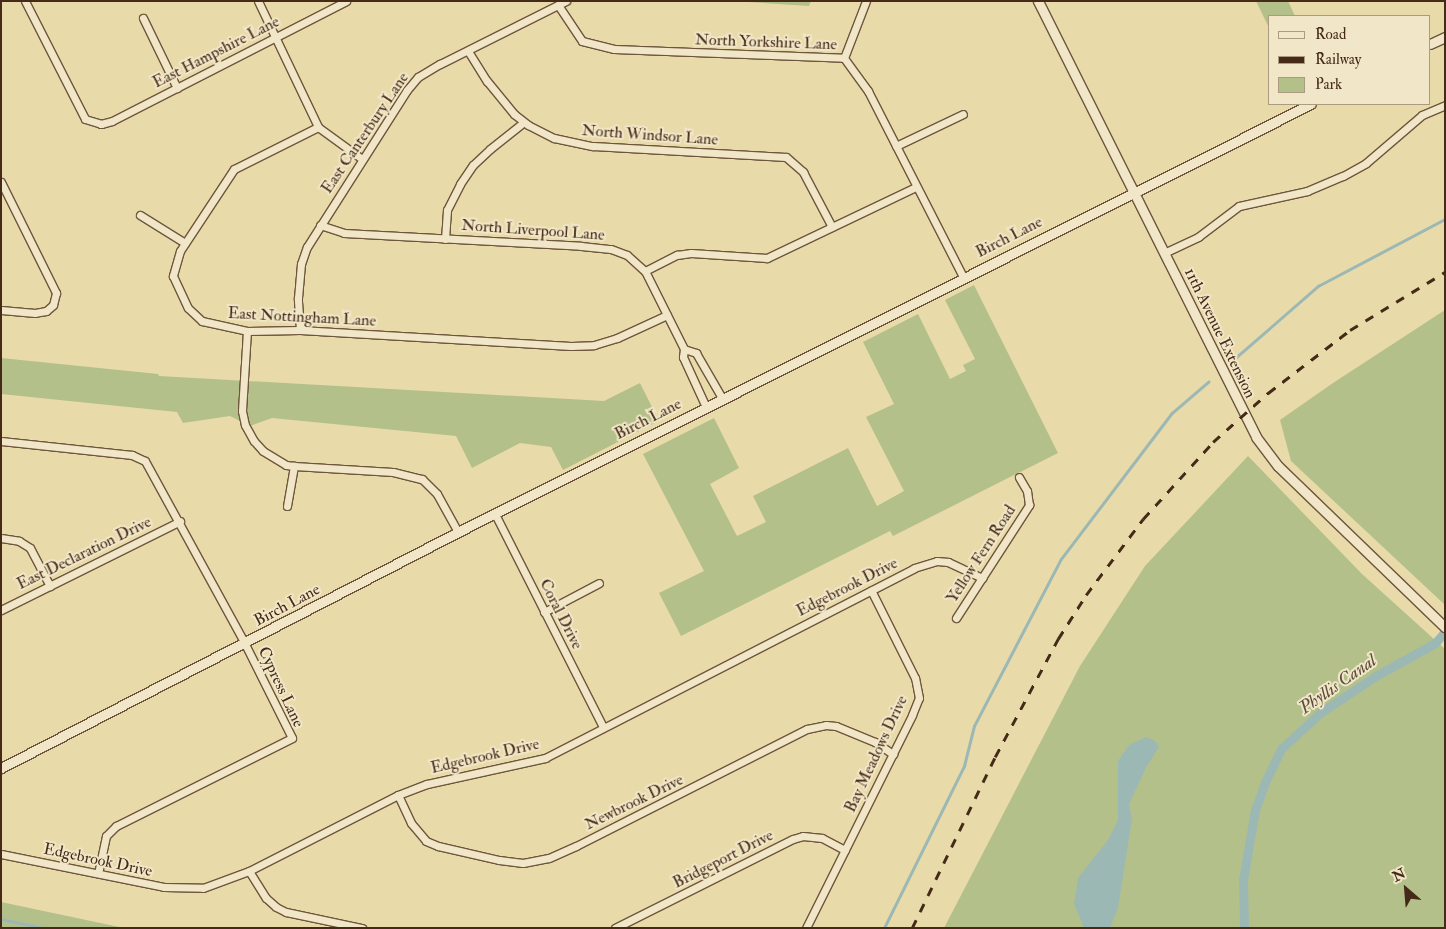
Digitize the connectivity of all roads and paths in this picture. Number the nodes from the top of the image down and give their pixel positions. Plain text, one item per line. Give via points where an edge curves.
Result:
1 (25, 1) edge
2 (258, 1) edge
3 (346, 1) edge
4 (566, 1) edge
5 (866, 1) edge
6 (1038, 1) edge
7 (335, 4) edge
8 (558, 5) junction
9 (143, 18) dead end
10 (276, 37) junction
11 (1445, 37) edge
12 (1431, 44) edge
13 (468, 51) junction
14 (844, 58) junction
15 (177, 88) junction
16 (1308, 105) edge
17 (1445, 106) edge
18 (963, 114) dead end
19 (524, 122) junction
20 (318, 126) junction
21 (896, 146) junction
22 (362, 159) junction
23 (1, 182) edge
24 (916, 187) junction
25 (1134, 191) junction
26 (140, 216) dead end
27 (320, 225) junction
28 (832, 227) junction
29 (445, 239) junction
30 (185, 242) junction
31 (1164, 253) junction
32 (645, 271) junction
33 (963, 277) junction
34 (1, 310) edge
35 (667, 315) junction
36 (300, 330) junction
37 (247, 331) junction
38 (684, 348) junction
39 (722, 398) junction
40 (706, 407) junction
41 (1, 441) edge
42 (294, 466) junction
43 (1018, 477) dead end
44 (287, 506) dead end
45 (495, 514) junction
46 (180, 521) junction
47 (458, 532) junction
48 (1, 538) edge
49 (982, 578) junction
50 (599, 583) dead end
51 (50, 586) junction
52 (871, 590) junction
53 (1, 610) edge
54 (544, 612) junction
55 (956, 618) dead end
56 (1443, 625) edge
57 (245, 644) junction
58 (603, 727) junction
59 (893, 754) junction
60 (1, 768) edge
61 (398, 795) junction
62 (845, 850) junction
63 (1, 854) edge
64 (249, 871) junction
65 (98, 873) junction
66 (343, 926) edge
67 (362, 928) edge
68 (615, 928) edge
69 (806, 928) edge

1 - 15 street, East Hampshire Lane via 85,119 99,124 112,121
2 - 10 street
3 - 7 street, East Hampshire Lane
4 - 8 street, East Canterbury Lane
5 - 14 street
6 - 25 street, 11th Avenue Extension
7 - 10 street, East Hampshire Lane
8 - 13 street, East Canterbury Lane
8 - 14 street, North Yorkshire Lane via 582,41 614,49
9 - 15 street
10 - 15 street, East Hampshire Lane
10 - 20 street
11 - 12 street
13 - 19 street, North Windsor Lane via 500,99
13 - 22 street, East Canterbury Lane via 418,77
14 - 21 street, North Yorkshire Lane via 868,91
16 - 25 street, Birch Lane
17 - 31 street via 1422,115 1366,164 1307,191 1239,206 1198,237
18 - 21 street
19 - 28 street, North Windsor Lane via 554,138 593,146 786,157 803,172
19 - 29 street via 473,165 460,184 447,210
20 - 22 street
20 - 30 street, East Nottingham Lane via 234,169
21 - 24 street, North Yorkshire Lane
22 - 27 street, East Canterbury Lane
23 - 34 street via 56,293 53,305 46,311
24 - 28 street
24 - 33 street, North Yorkshire Lane
25 - 31 street, 11th Avenue Extension
25 - 33 street, Birch Lane
26 - 30 street
27 - 29 street, North Liverpool Lane via 344,233
27 - 36 street, East Canterbury Lane via 301,264
28 - 32 street via 767,258 691,253 677,255
29 - 32 street, North Liverpool Lane via 611,249 628,255
30 - 37 street, East Nottingham Lane via 173,276 188,308 202,321 212,325
31 - 56 street, 11th Avenue Extension via 1243,414 1266,451
32 - 35 street, North Liverpool Lane
33 - 39 street, Birch Lane
35 - 36 street, East Nottingham Lane via 617,338 594,345 571,346
35 - 38 street, North Liverpool Lane
36 - 37 street, East Nottingham Lane
37 - 42 street via 242,411 245,425 263,451 286,465
38 - 39 street, North Liverpool Lane via 696,353
38 - 40 street, North Liverpool Lane via 683,357
39 - 40 street, Birch Lane
40 - 45 street, Birch Lane
41 - 46 street, Cypress Lane via 142,458
42 - 44 street
42 - 47 street via 393,472 422,479 437,494
43 - 49 street, Yellow Fern Road via 1027,491 1029,505
45 - 47 street, Birch Lane
45 - 54 street, Coral Drive
46 - 51 street, East Declaration Drive
46 - 57 street, Cypress Lane
47 - 57 street, Birch Lane
48 - 51 street via 19,541 30,548
49 - 52 street, Edgebrook Drive via 961,566 937,561 914,568
49 - 55 street, Yellow Fern Road
50 - 54 street
51 - 53 street, East Declaration Drive
52 - 58 street, Edgebrook Drive
52 - 59 street, Bay Meadows Drive via 918,687 919,698
54 - 58 street, Coral Drive
57 - 60 street, Birch Lane
57 - 65 street, Cypress Lane via 292,738 116,826 106,836
58 - 61 street, Edgebrook Drive via 545,758 453,776
59 - 61 street, Newbrook Drive via 836,726 807,728 576,846 549,858 523,863 498,860 426,841 411,822
59 - 62 street, Bay Meadows Drive
61 - 64 street, Edgebrook Drive
62 - 68 street, Bridgeport Drive via 822,838 803,836 793,839
62 - 69 street, Bay Meadows Drive
63 - 65 street, Edgebrook Drive
64 - 65 street, Edgebrook Drive via 203,888 190,889
64 - 66 street via 266,898 276,907
66 - 67 street

